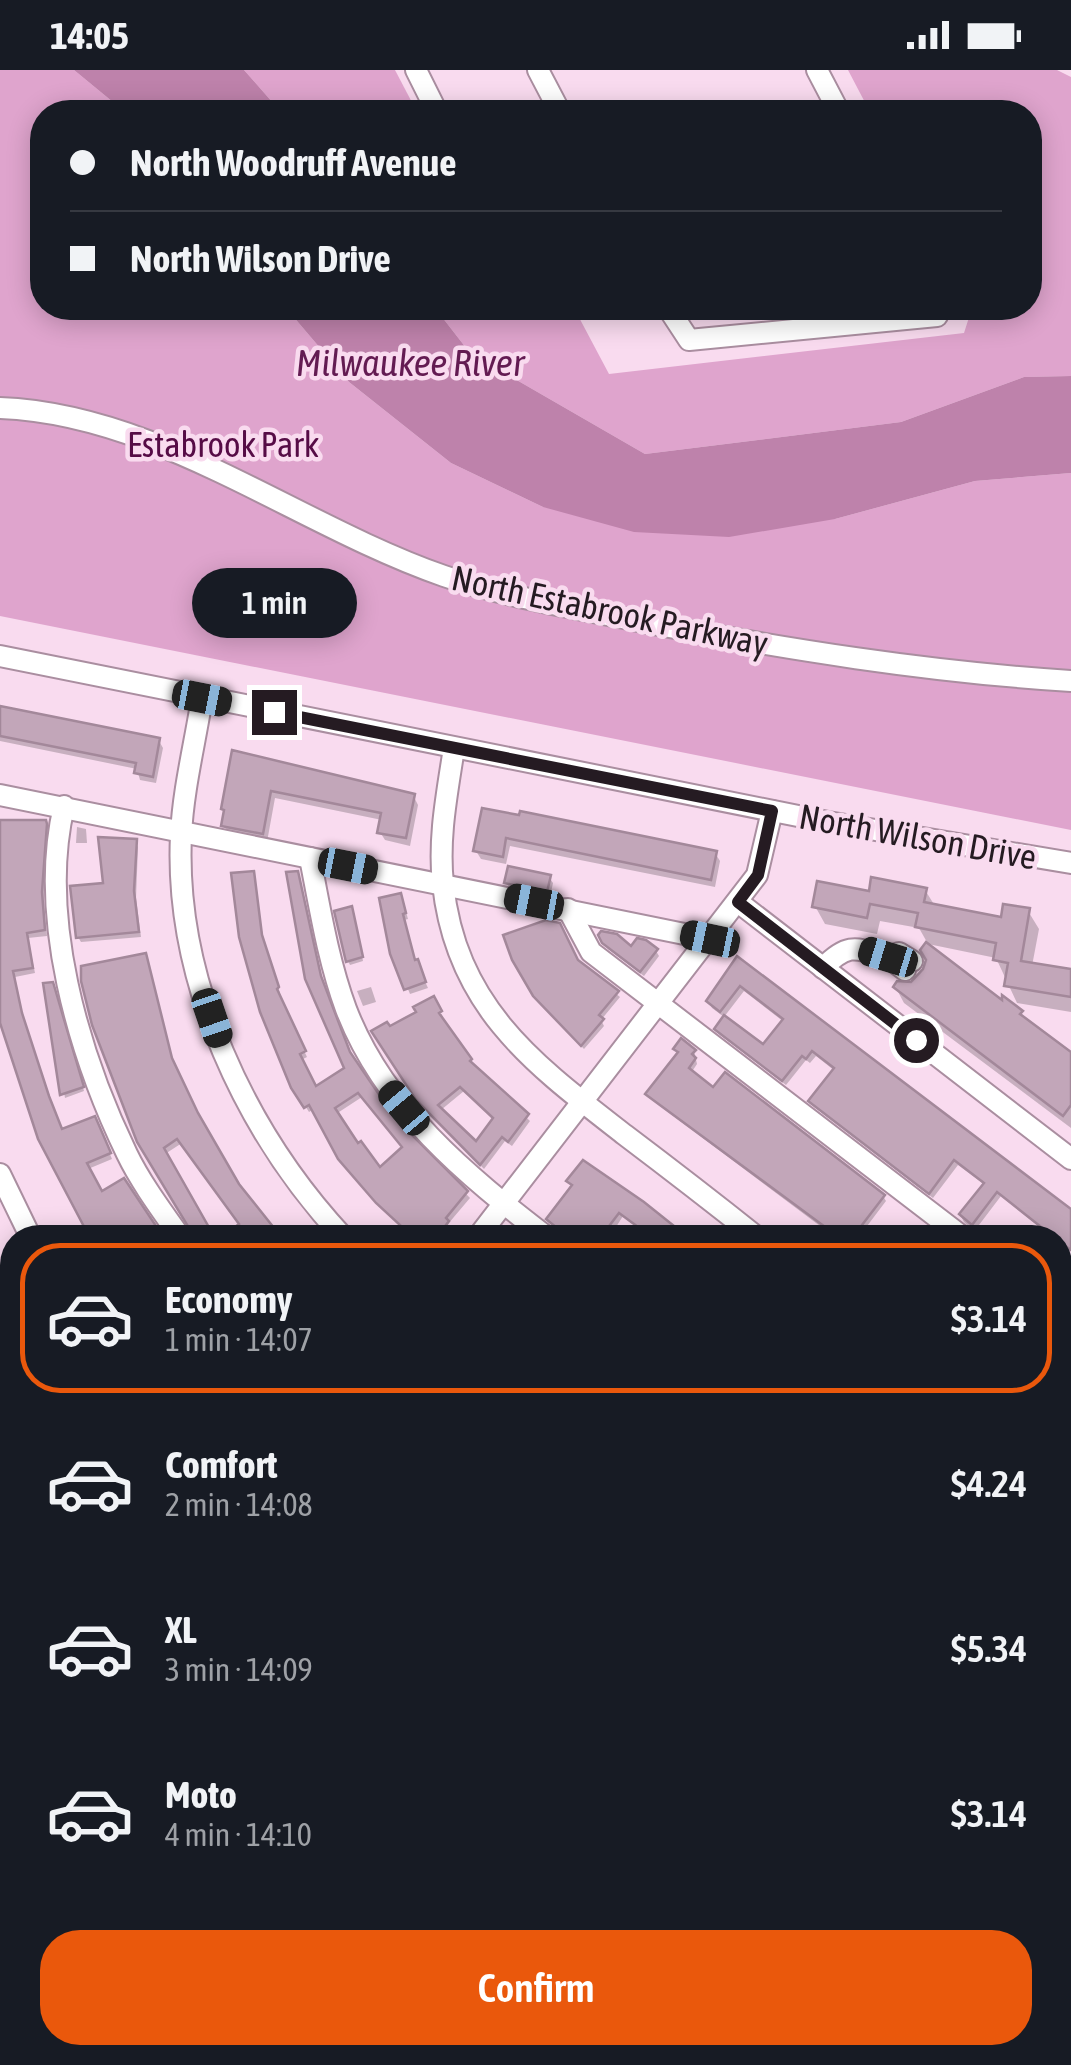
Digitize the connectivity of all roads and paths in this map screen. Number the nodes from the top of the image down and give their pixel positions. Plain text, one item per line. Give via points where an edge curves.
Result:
1 (416, 70) edge
2 (538, 70) edge
3 (816, 70) edge
4 (431, 100) edge
5 (554, 100) edge
6 (832, 100) edge
7 (676, 320) edge
8 (896, 320) edge
9 (0, 408) edge
10 (0, 656) edge
11 (1071, 680) edge
12 (202, 698) junction
13 (454, 748) junction
14 (0, 795) edge
15 (64, 806) junction
16 (772, 811) junction
17 (181, 832) junction
18 (310, 858) junction
19 (1071, 863) edge
20 (443, 885) junction
21 (738, 902) junction
22 (568, 909) junction
23 (710, 939) junction
24 (902, 963) dead end
25 (824, 968) junction
26 (659, 1004) junction
27 (583, 1102) junction
28 (1071, 1158) edge
29 (0, 1174) edge
30 (504, 1203) junction
31 (25, 1225) edge
32 (172, 1225) edge
33 (334, 1225) edge
34 (487, 1225) edge
35 (532, 1225) edge
36 (741, 1225) edge
37 (947, 1225) edge

1 - 4 street
2 - 5 street
3 - 6 street
7 - 8 street via 689,340
9 - 11 street, North Estabrook Parkway via 143,438 386,552 499,593 793,649
10 - 12 street, North Wilson Drive
12 - 13 street, North Wilson Drive
12 - 17 street
13 - 16 street, North Wilson Drive
13 - 20 street via 441,829
14 - 15 street
15 - 17 street
15 - 32 street via 54,880 64,965 83,1039 127,1155
16 - 19 street, North Wilson Drive
16 - 21 street via 758,875
17 - 18 street
17 - 33 street via 187,930 220,1041 274,1150
18 - 20 street
18 - 30 street via 328,949 368,1057 448,1157
20 - 22 street
20 - 27 street via 471,979 498,1024
21 - 23 street
21 - 25 street
22 - 23 street
22 - 26 street via 591,952
23 - 26 street
24 - 25 street via 858,948 839,951
25 - 28 street
26 - 27 street
26 - 37 street
27 - 30 street
27 - 36 street
29 - 31 street
30 - 34 street
30 - 35 street

